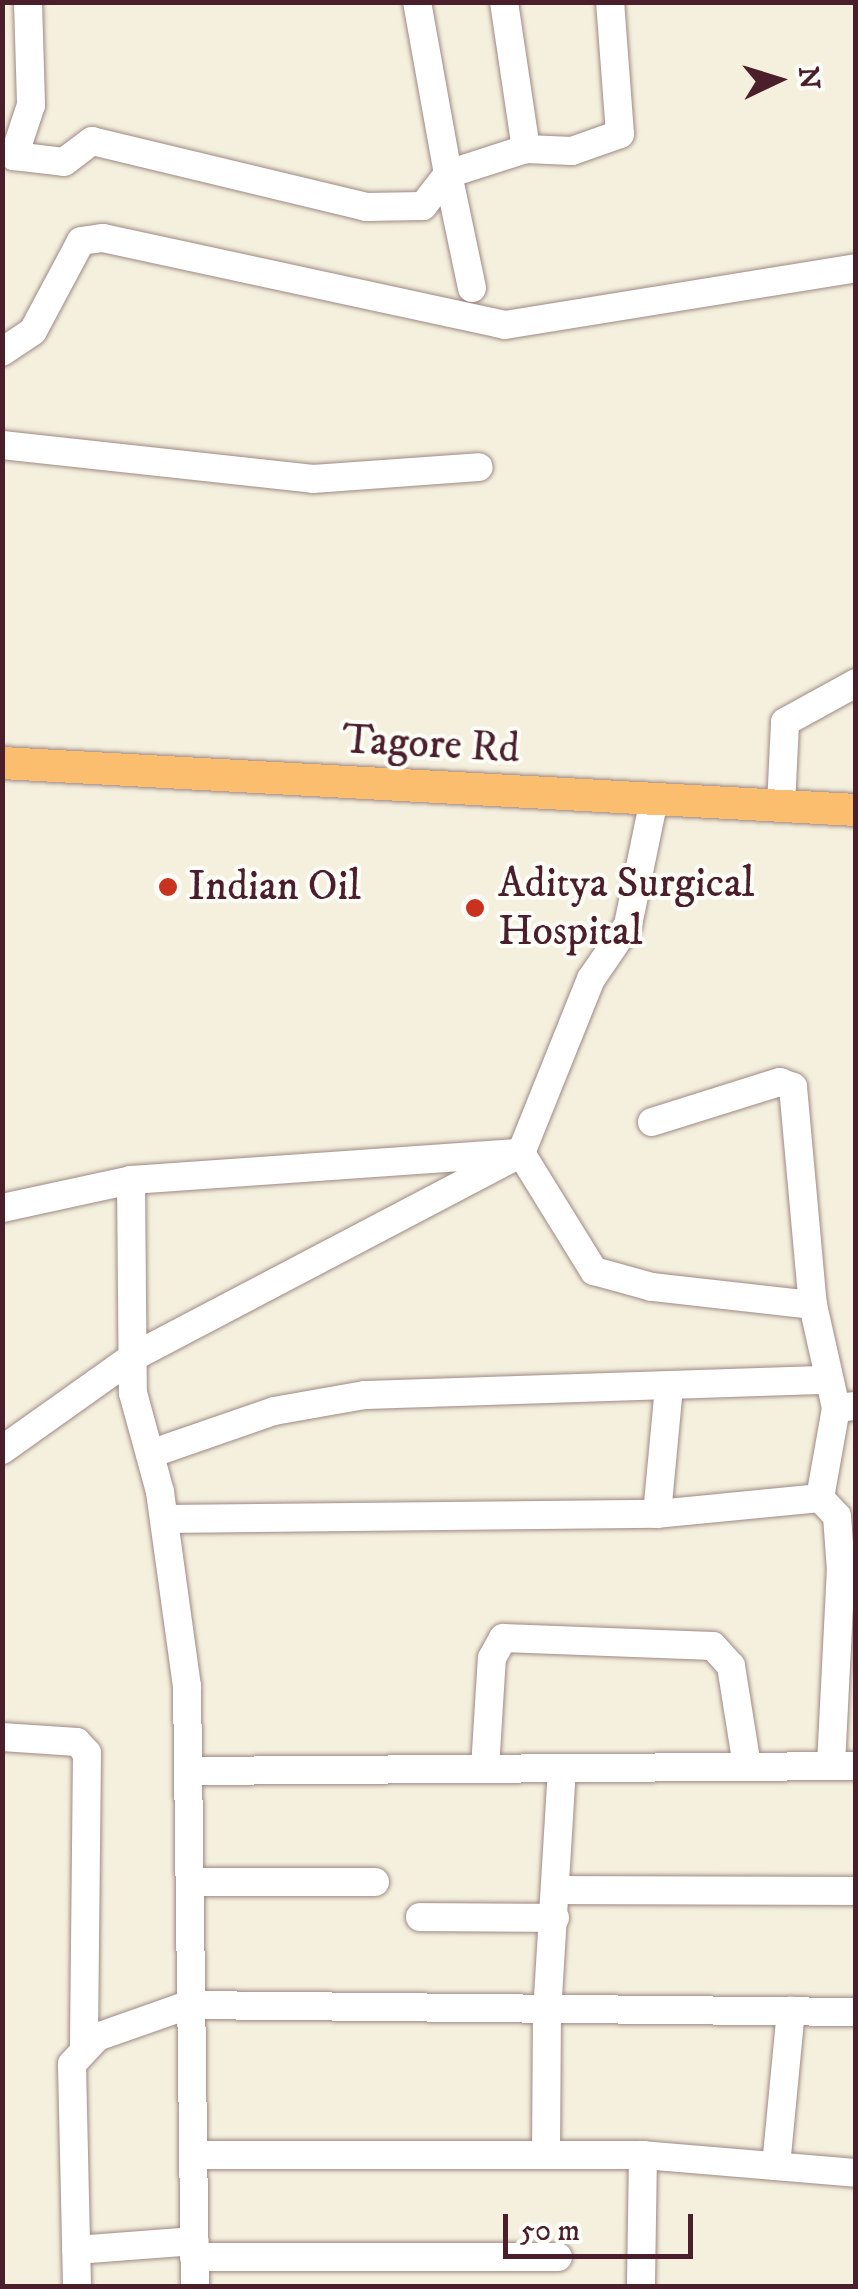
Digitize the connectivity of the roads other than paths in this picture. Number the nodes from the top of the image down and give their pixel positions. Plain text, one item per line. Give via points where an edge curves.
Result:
1 (28, 2) edge
2 (417, 2) edge
3 (504, 2) edge
4 (610, 2) edge
5 (526, 149) junction
6 (8, 154) edge
7 (448, 174) junction
8 (856, 268) edge
9 (472, 288) dead end
10 (2, 352) edge
11 (2, 445) edge
12 (478, 466) dead end
13 (856, 682) edge
14 (2, 763) edge
15 (654, 800) junction
16 (781, 804) junction
17 (856, 810) edge
18 (652, 1122) dead end
19 (521, 1153) junction
20 (132, 1180) junction
21 (2, 1208) edge
22 (813, 1305) junction
23 (133, 1356) junction
24 (668, 1386) junction
25 (840, 1398) edge
26 (2, 1450) edge
27 (150, 1454) junction
28 (820, 1498) junction
29 (657, 1514) junction
30 (164, 1519) junction
31 (848, 1570) edge
32 (846, 1654) edge
33 (2, 1737) edge
34 (747, 1766) junction
35 (844, 1766) edge
36 (485, 1768) junction
37 (562, 1768) junction
38 (189, 1770) junction
39 (191, 1882) junction
40 (375, 1882) dead end
41 (856, 1890) edge
42 (556, 1904) junction
43 (420, 1917) dead end
44 (188, 2004) junction
45 (547, 2010) junction
46 (791, 2011) junction
47 (856, 2012) edge
48 (84, 2044) junction
49 (194, 2155) junction
50 (546, 2155) junction
51 (643, 2155) junction
52 (776, 2166) junction
53 (856, 2172) edge
54 (194, 2249) junction
55 (76, 2250) junction
56 (558, 2257) dead end
57 (77, 2286) edge
58 (195, 2286) edge
59 (641, 2286) edge

1 - 6 street via 31,105
2 - 7 street
3 - 5 street
4 - 5 street via 620,134 572,151
5 - 7 street
6 - 7 street via 64,162 92,141 366,206 423,206
7 - 9 street
8 - 10 street via 505,325 103,238 82,241 33,331
11 - 12 street via 313,479
13 - 16 street via 785,722
14 - 15 main road, Tagore Rd
15 - 16 main road, Tagore Rd
15 - 19 street via 628,925 591,979
16 - 17 main road, Tagore Rd
18 - 22 street via 780,1082 793,1088
19 - 20 street
19 - 22 street via 594,1271 652,1287
19 - 23 street
20 - 21 street
20 - 23 street
22 - 25 street
23 - 26 street
23 - 27 street via 133,1393
24 - 25 street
24 - 27 street via 365,1396 274,1410
24 - 29 street
25 - 28 street
27 - 30 street
28 - 29 street
28 - 31 street via 837,1516
29 - 30 street
30 - 38 street via 187,1686
31 - 32 street
32 - 35 street
33 - 48 street via 77,1742 87,1753
34 - 35 street
34 - 36 street via 731,1666 713,1646 503,1638 492,1658
34 - 37 street
36 - 37 street
36 - 38 street
37 - 42 street
38 - 39 street
39 - 40 street
39 - 44 street
41 - 42 street
42 - 43 street
42 - 45 street
44 - 45 street
44 - 48 street
44 - 49 street
45 - 46 street
45 - 50 street
46 - 47 street
46 - 52 street
48 - 55 street via 72,2064
49 - 50 street
49 - 54 street
50 - 51 street
51 - 52 street
51 - 59 street
52 - 53 street
54 - 55 street
54 - 56 street
54 - 58 street
55 - 57 street

